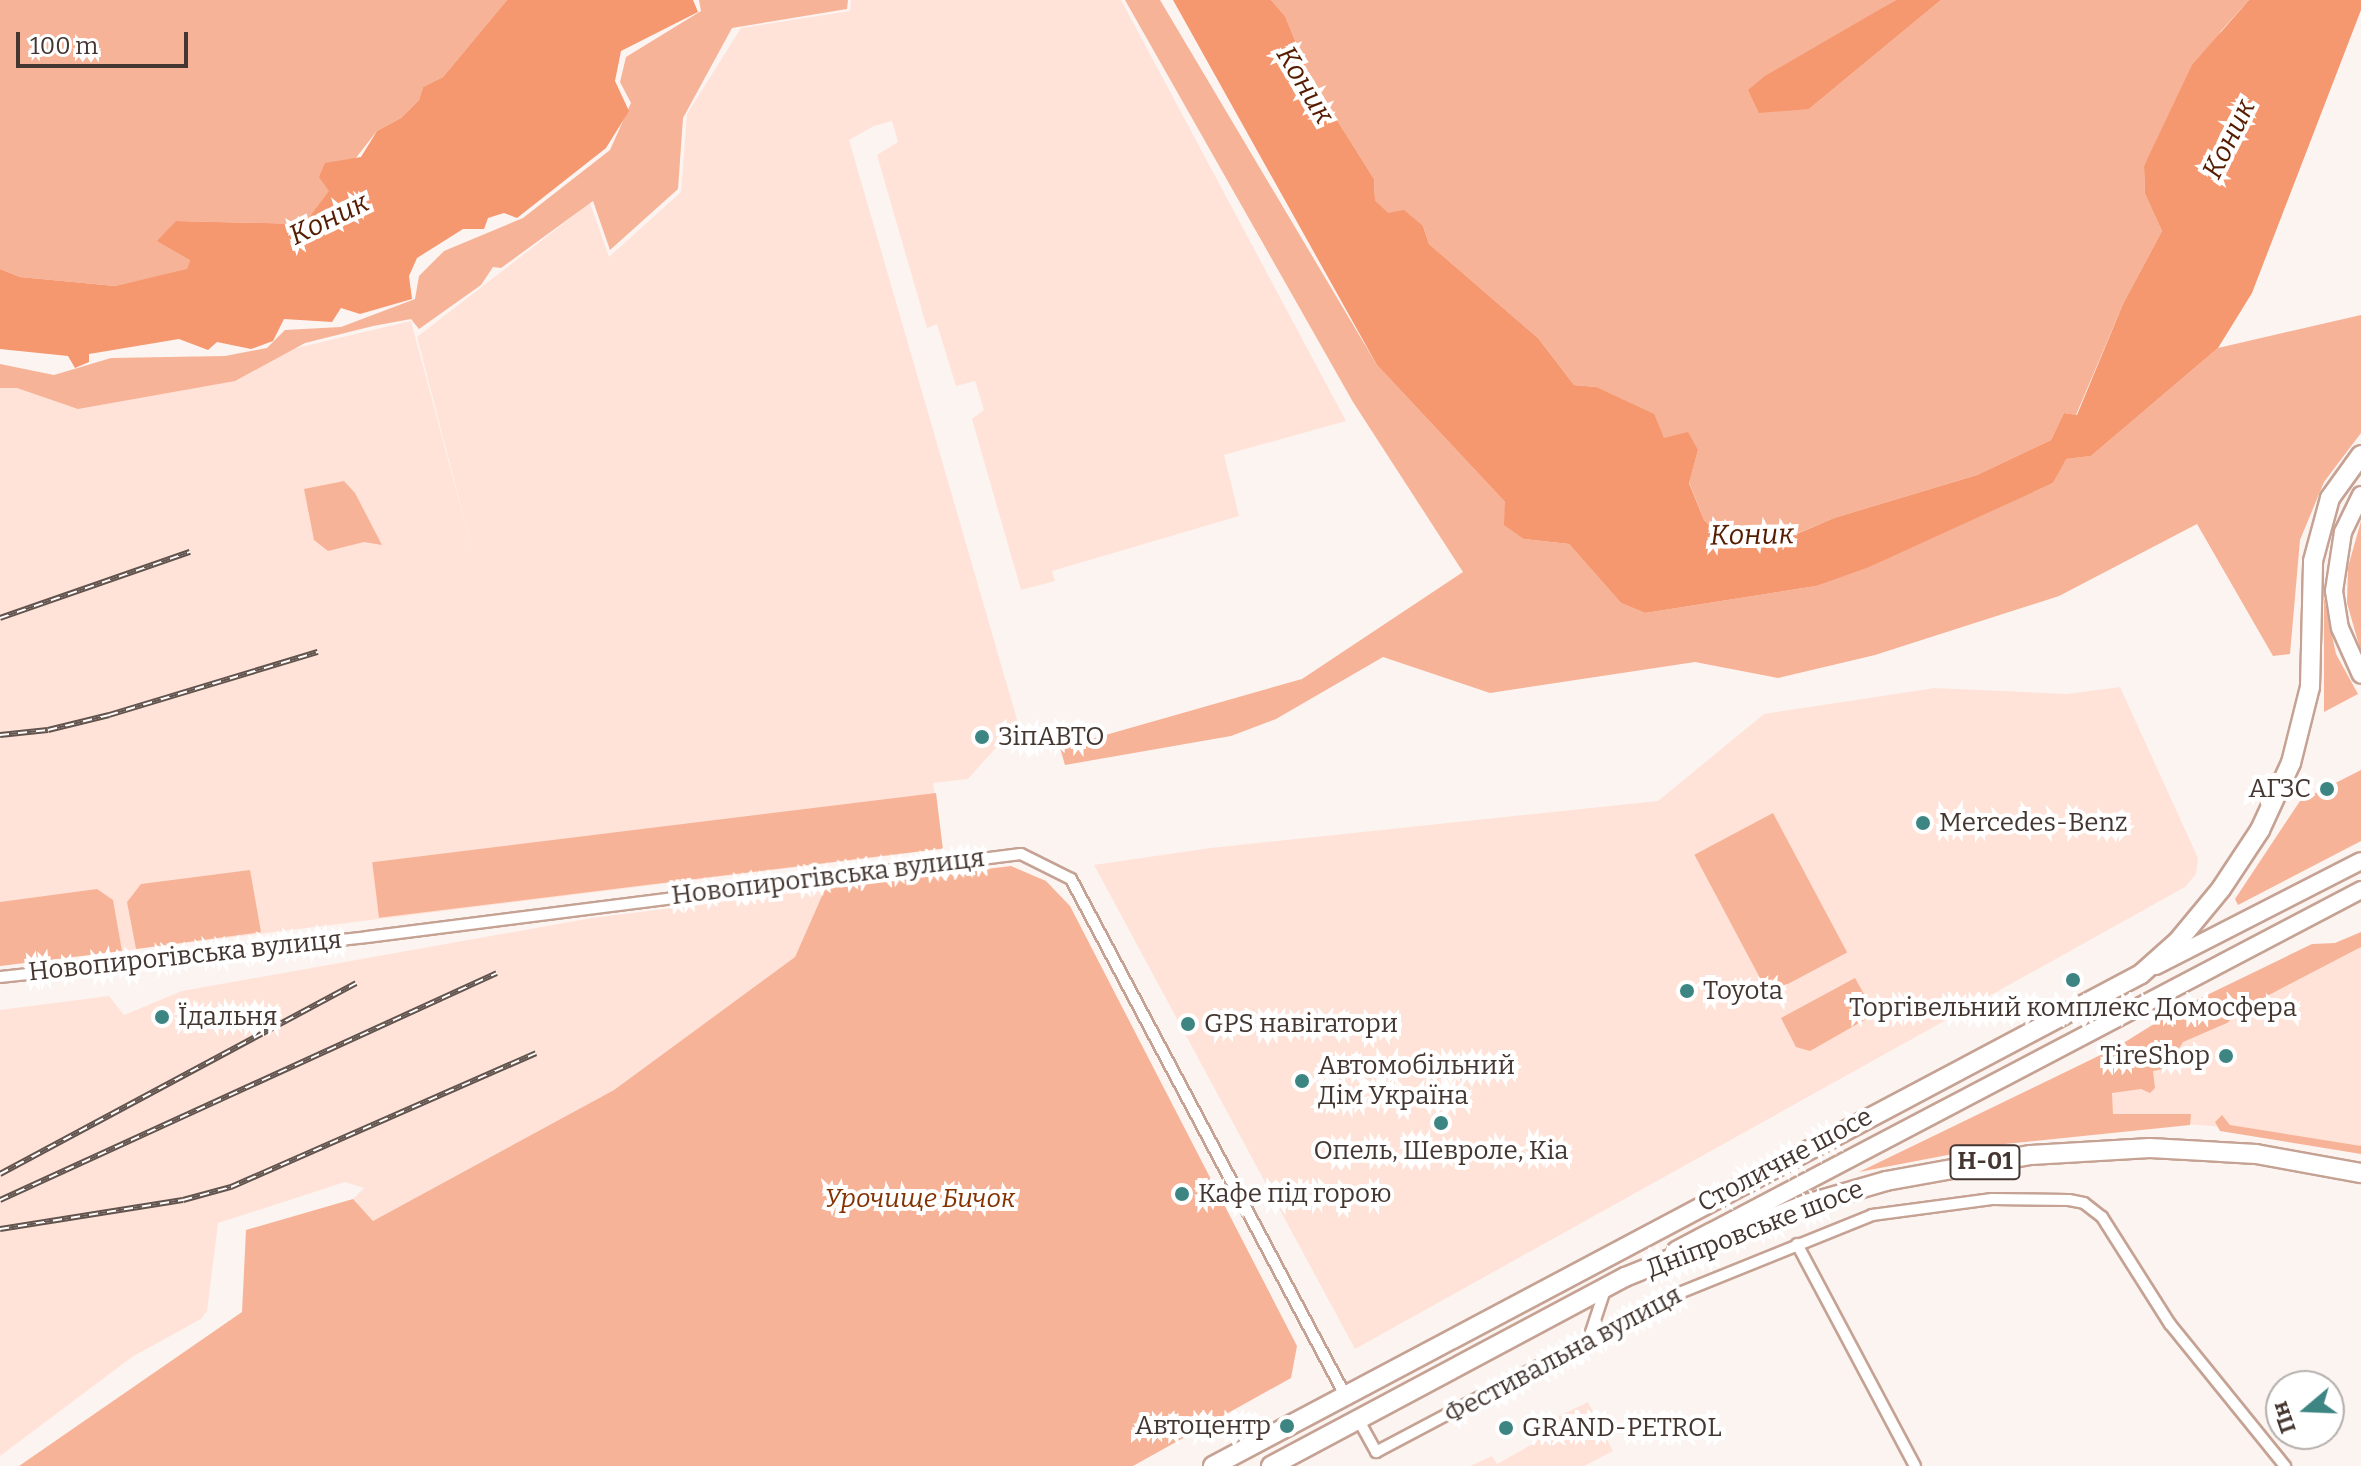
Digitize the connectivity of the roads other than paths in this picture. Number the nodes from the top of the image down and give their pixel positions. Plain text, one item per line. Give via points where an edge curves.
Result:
1 (2361, 455) edge
2 (2361, 495) edge
3 (2361, 675) edge
4 (2361, 861) edge
5 (2361, 890) edge
6 (2141, 974) junction
7 (0, 977) edge
8 (2361, 1173) edge
9 (1797, 1244) junction
10 (1625, 1277) junction
11 (1606, 1287) junction
12 (1588, 1341) junction
13 (1345, 1395) junction
14 (1358, 1419) junction
15 (1213, 1466) edge
16 (1271, 1466) edge
17 (1915, 1466) edge
18 (2285, 1466) edge

1 - 6 highway via 2330,498 2313,561 2310,687 2291,763 2260,830 2221,889 2178,941
2 - 3 main road via 2343,532 2334,591 2340,628
4 - 6 main road, Столичне шосе
5 - 10 main road, Столичне шосе
6 - 13 highway, Столичне шосе
7 - 13 street, Новопирогівська вулиця via 367,937 1021,854 1071,879
8 - 10 highway, Дніпровське шосе / Н-01 via 2206,1150 2031,1155 1886,1181 1820,1200
9 - 12 street, Фестивальна вулиця via 1667,1298
9 - 17 street
9 - 18 street, Фестивальна вулиця via 1904,1208 1992,1199 2084,1203 2116,1235 2170,1324
10 - 11 highway, Столичне шосе
11 - 12 street
11 - 14 highway, Столичне шосе
12 - 14 street, Фестивальна вулиця via 1376,1452
13 - 15 highway, Столичне шосе
14 - 16 highway, Столичне шосе

